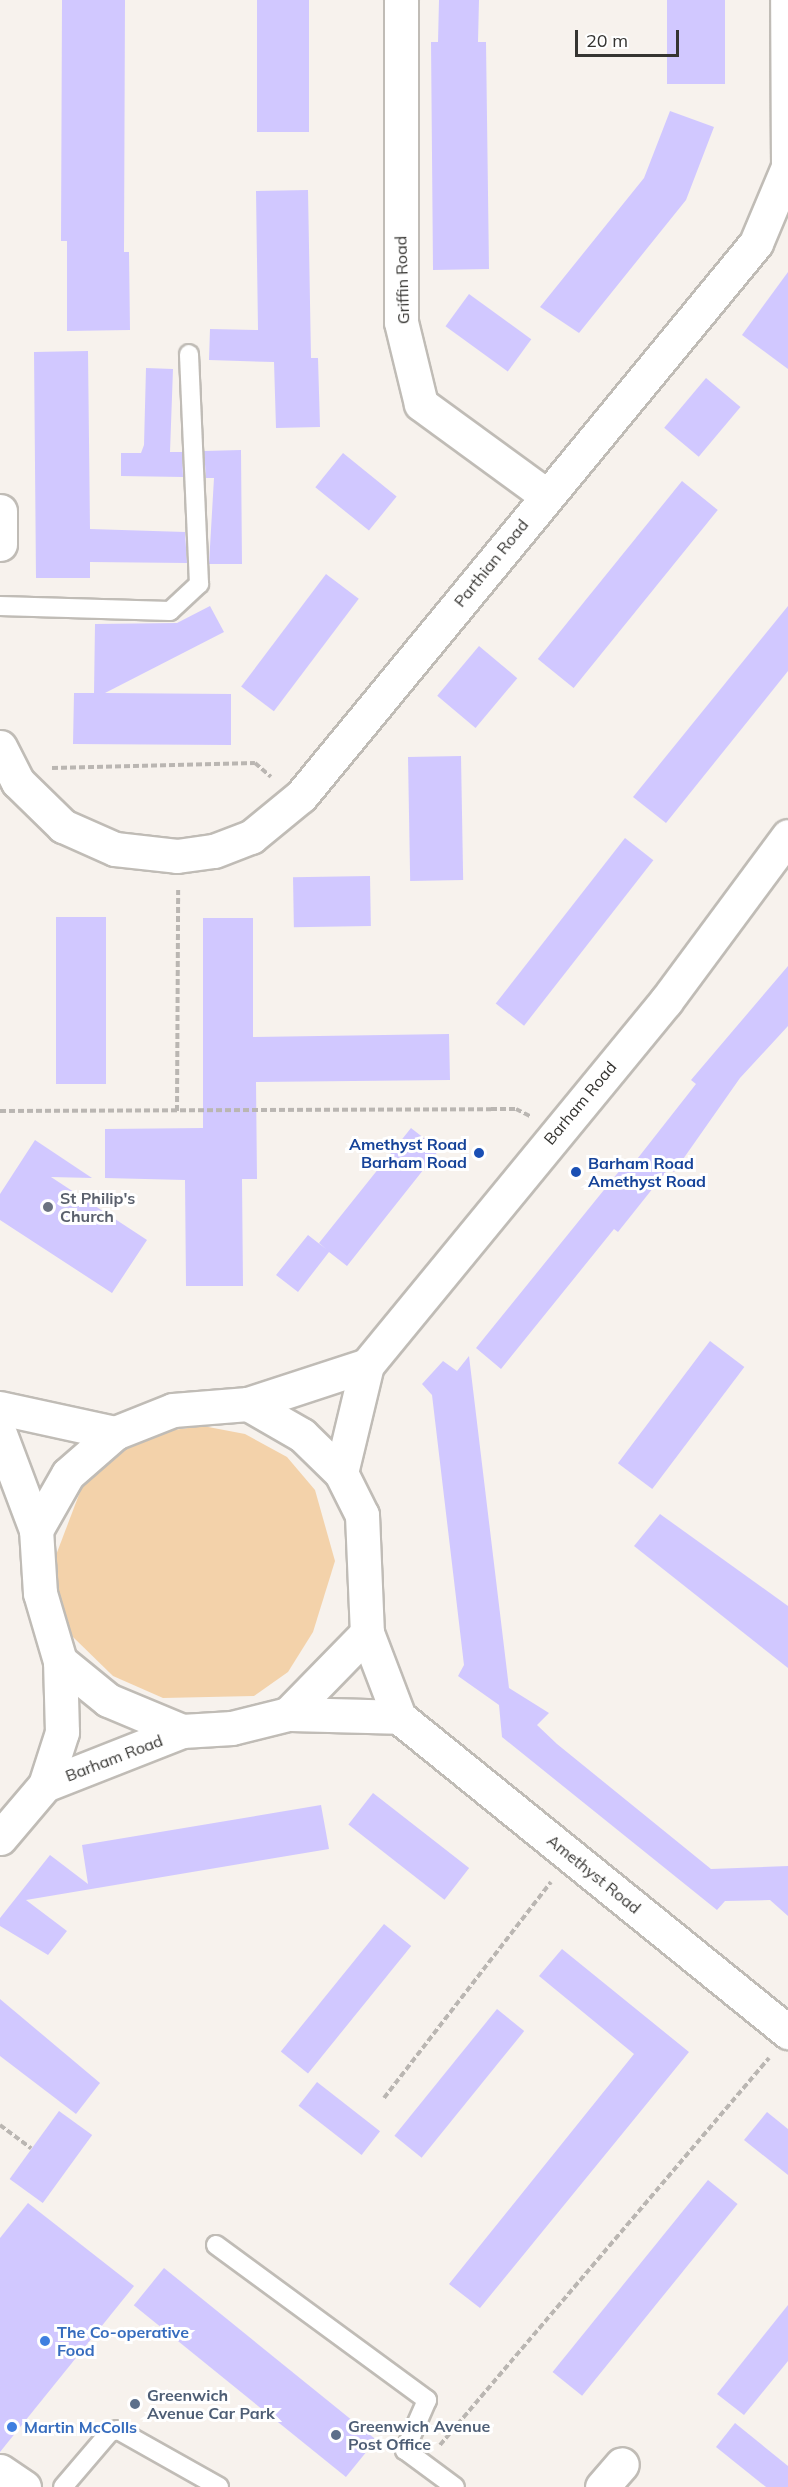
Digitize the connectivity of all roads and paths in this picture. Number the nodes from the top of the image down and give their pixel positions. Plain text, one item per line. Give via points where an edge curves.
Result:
1 (400, 0) edge
2 (787, 0) edge
3 (189, 354) dead end
4 (546, 495) junction
5 (0, 511) edge
6 (0, 542) edge
7 (0, 606) edge
8 (0, 747) edge
9 (28, 793) junction
10 (295, 801) junction
11 (788, 836) edge
12 (177, 856) junction
13 (0, 1111) edge
14 (177, 1111) junction
15 (557, 1130) junction
16 (367, 1365) junction
17 (248, 1404) junction
18 (0, 1408) edge
19 (115, 1433) junction
20 (0, 1434) edge
21 (341, 1473) junction
22 (36, 1530) junction
23 (367, 1633) junction
24 (60, 1661) junction
25 (288, 1714) junction
26 (399, 1717) junction
27 (182, 1731) junction
28 (45, 1785) junction
29 (0, 1838) edge
30 (571, 1856) junction
31 (780, 2043) edge
32 (384, 2097) dead end
33 (0, 2125) edge
34 (31, 2148) dead end
35 (216, 2245) dead end
36 (423, 2464) junction
37 (0, 2470) edge
38 (24, 2487) edge
39 (63, 2487) edge
40 (219, 2487) edge
41 (455, 2487) edge

1 - 4 street, Griffin Road via 401,322 421,404
2 - 4 street, Parthian Road via 788,166 756,243
3 - 7 lane via 199,584 170,611
4 - 10 street, Parthian Road
5 - 6 street
8 - 9 street, Parthian Road
9 - 10 path via 56,764 255,763
9 - 12 street, Parthian Road via 63,826 115,849
10 - 12 street, Parthian Road via 251,837
11 - 15 street, Barham Road via 666,1001
12 - 14 path
13 - 14 path
14 - 15 path via 516,1109
15 - 16 street, Barham Road
16 - 17 street
16 - 21 street, Barham Road
17 - 19 street via 173,1410
17 - 21 street via 302,1435
18 - 19 street
19 - 22 street via 68,1474
20 - 22 street
21 - 23 street via 362,1515
22 - 24 street, Barham Road via 40,1593
23 - 25 street
23 - 26 street
24 - 27 street via 108,1700
24 - 28 street, Barham Road via 62,1732
25 - 26 street
25 - 27 street via 232,1728
26 - 30 street, Amethyst Road
27 - 28 street, Barham Road
28 - 29 street, Barham Road
30 - 31 street, Amethyst Road
30 - 32 path
31 - 36 path
33 - 34 path
35 - 36 lane via 427,2400 405,2450
36 - 41 lane
37 - 38 street
39 - 40 lane via 110,2432 118,2430

